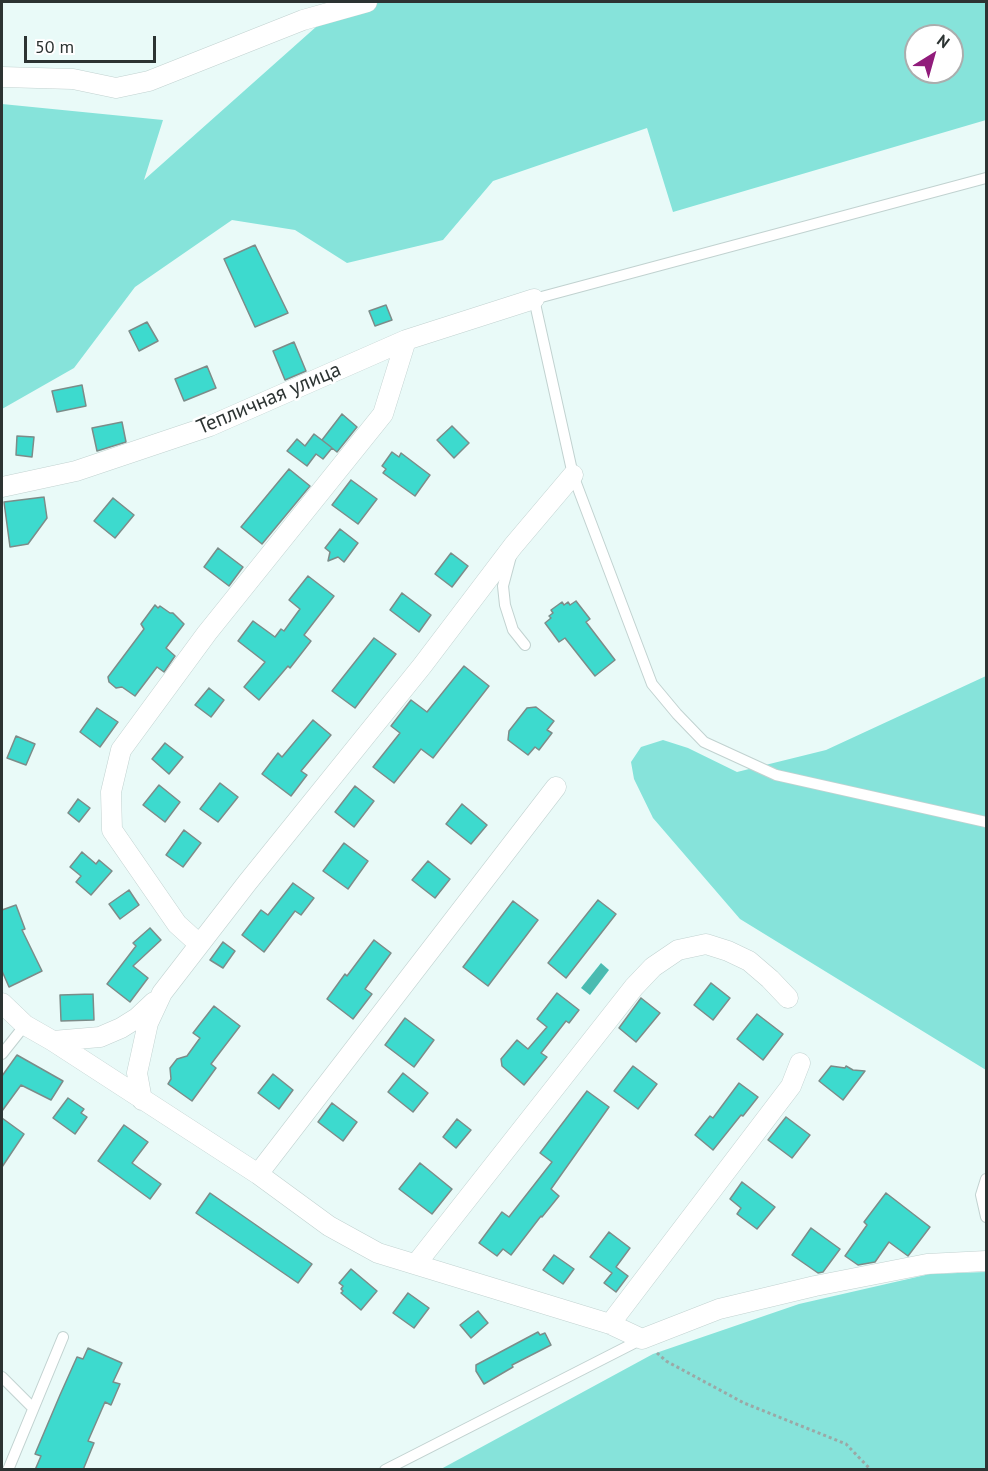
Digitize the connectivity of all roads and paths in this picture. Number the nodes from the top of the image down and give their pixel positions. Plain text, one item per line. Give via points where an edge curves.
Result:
1 (367, 2) edge
2 (2, 77) edge
3 (987, 178) edge
4 (534, 299) junction
5 (406, 340) junction
6 (573, 475) junction
7 (2, 487) edge
8 (513, 546) junction
9 (525, 645) dead end
10 (556, 787) dead end
11 (987, 822) edge
12 (199, 944) junction
13 (162, 993) junction
14 (788, 998) dead end
15 (2, 1003) edge
16 (25, 1025) junction
17 (53, 1041) junction
18 (2, 1054) edge
19 (800, 1063) dead end
20 (142, 1100) junction
21 (258, 1174) junction
22 (987, 1179) edge
23 (987, 1217) edge
24 (987, 1261) edge
25 (416, 1264) junction
26 (610, 1324) junction
27 (63, 1337) dead end
28 (642, 1339) junction
29 (2, 1377) edge
30 (33, 1408) junction
31 (8, 1470) edge
32 (385, 1470) edge
33 (871, 1470) edge

1 - 2 street via 303,20 149,81 117,88 73,79
3 - 4 lane
4 - 5 street, Тепличная улица
4 - 6 lane
5 - 7 street, Тепличная улица via 210,426 76,471
5 - 12 street via 382,414 207,633 121,750 111,792 112,830 177,924
6 - 8 street
6 - 11 lane via 652,684 704,742 776,775
8 - 9 lane via 503,586 505,605 513,630
8 - 12 street
10 - 21 street
12 - 13 street
13 - 17 street via 121,1028 100,1036
13 - 20 street via 148,1023 139,1064
14 - 25 street via 749,961 706,944 678,950 653,967
15 - 16 street
16 - 17 street
16 - 18 lane
17 - 20 street
19 - 26 street via 790,1086
20 - 21 street
21 - 25 street via 329,1226 378,1253
22 - 23 lane via 981,1195
24 - 28 street via 927,1264 815,1286 719,1309
25 - 26 street
26 - 28 street
27 - 30 lane
28 - 32 lane
28 - 33 path via 666,1361 744,1403 846,1444
29 - 30 lane
30 - 31 lane

